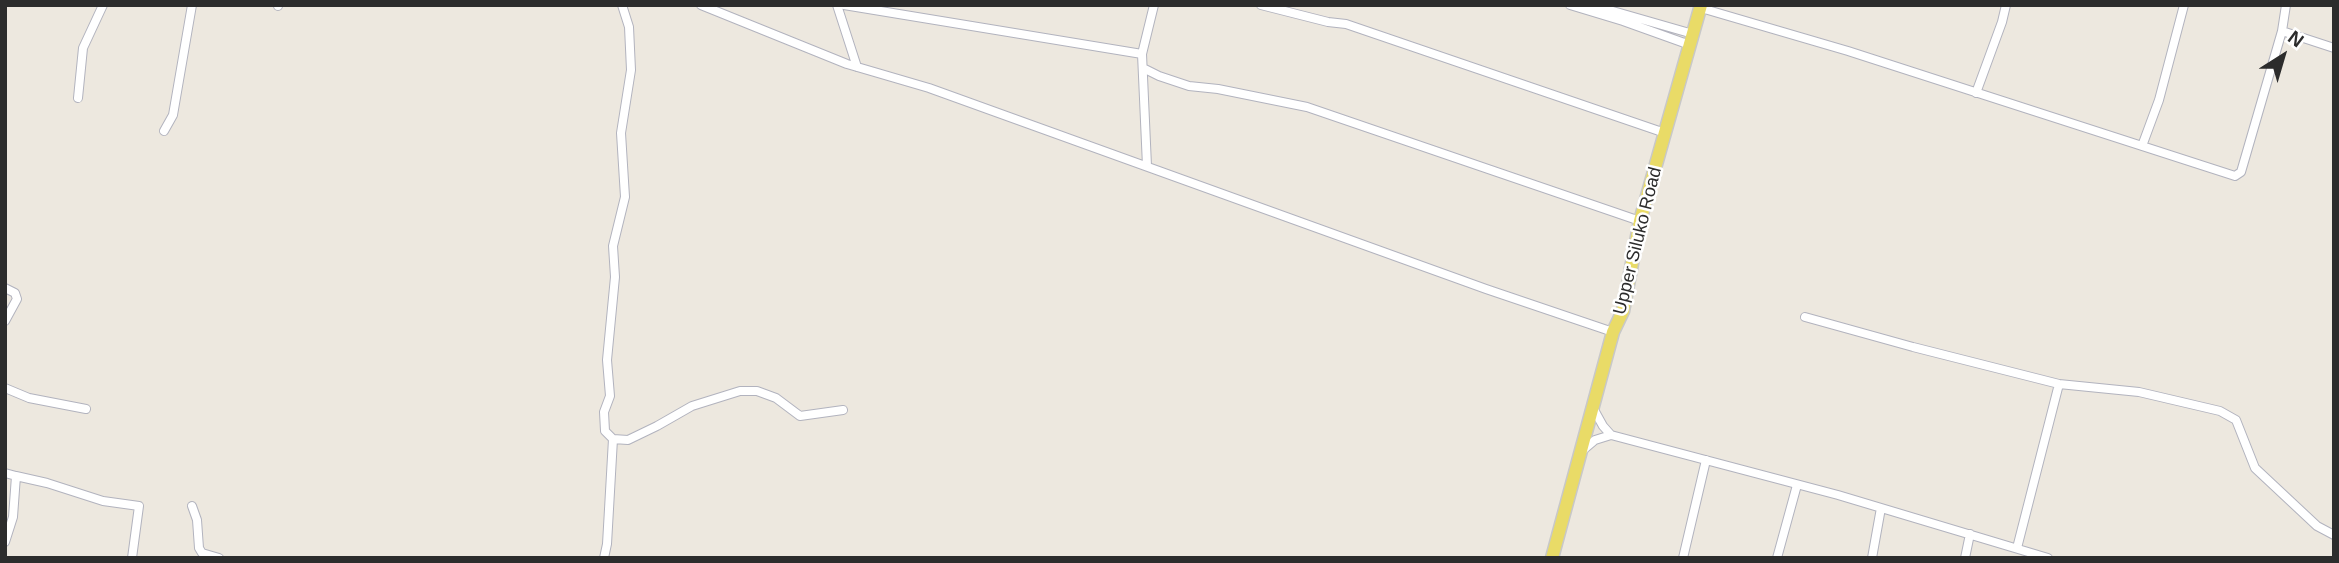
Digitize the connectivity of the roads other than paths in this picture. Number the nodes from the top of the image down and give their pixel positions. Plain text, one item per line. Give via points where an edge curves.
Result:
1 (103, 5) edge
2 (192, 5) edge
3 (622, 5) edge
4 (701, 5) edge
5 (838, 5) edge
6 (844, 5) edge
7 (1154, 5) edge
8 (1261, 5) edge
9 (1570, 5) edge
10 (1592, 5) edge
11 (2006, 5) edge
12 (2184, 5) edge
13 (2286, 5) edge
14 (1701, 7) edge
15 (2282, 31) junction
16 (1691, 40) junction
17 (2334, 48) edge
18 (1142, 54) junction
19 (857, 67) junction
20 (1143, 68) junction
21 (1976, 93) junction
22 (78, 98) dead end
23 (164, 131) dead end
24 (1665, 133) junction
25 (2142, 146) junction
26 (1147, 166) junction
27 (1640, 221) junction
28 (5, 288) edge
29 (1805, 317) dead end
30 (5, 321) edge
31 (1613, 332) junction
32 (2059, 384) junction
33 (5, 388) edge
34 (1593, 408) junction
35 (86, 410) dead end
36 (843, 410) dead end
37 (1612, 435) junction
38 (613, 439) junction
39 (1582, 450) junction
40 (1706, 460) junction
41 (5, 473) edge
42 (16, 476) junction
43 (1797, 485) junction
44 (192, 506) dead end
45 (1881, 508) junction
46 (1970, 534) junction
47 (2334, 535) edge
48 (5, 542) edge
49 (2017, 548) junction
50 (132, 558) edge
51 (219, 558) edge
52 (604, 558) edge
53 (1552, 558) edge
54 (1683, 558) edge
55 (1777, 558) edge
56 (1872, 558) edge
57 (1965, 558) edge
58 (2048, 558) edge

1 - 22 street via 83,48
2 - 23 street via 173,115
3 - 38 street via 629,27 631,70 621,133 625,197 613,246 615,277 607,360 610,396 604,412 605,431
4 - 19 street
5 - 19 street
6 - 18 street
7 - 18 street
8 - 24 street via 1346,24
9 - 16 street
10 - 16 street
11 - 21 street
12 - 25 street
13 - 15 street
14 - 16 main road, Upper Siluko Road
14 - 21 street
15 - 17 street
15 - 25 street via 2241,172 2235,176
16 - 24 main road, Upper Siluko Road
18 - 20 street
19 - 26 street
20 - 26 street
20 - 27 street via 1189,86 1307,107
21 - 25 street
24 - 27 main road, Upper Siluko Road
26 - 31 street
27 - 31 main road, Upper Siluko Road via 1623,311
28 - 30 street via 17,299
29 - 32 street
31 - 34 main road, Upper Siluko Road
32 - 47 street via 2139,392 2229,415 2236,420 2255,468 2317,526
32 - 49 street
33 - 35 street
34 - 37 street
34 - 39 main road, Upper Siluko Road
36 - 38 street via 800,416 776,398 740,391 692,405 628,440
37 - 39 street
37 - 40 street
38 - 52 street
39 - 53 main road, Upper Siluko Road
40 - 43 street
40 - 54 street
41 - 42 street
42 - 48 street via 13,517
42 - 50 street via 139,506
43 - 45 street
43 - 55 street
44 - 51 street via 199,548
45 - 46 street
45 - 56 street
46 - 49 street
46 - 57 street
49 - 58 street

